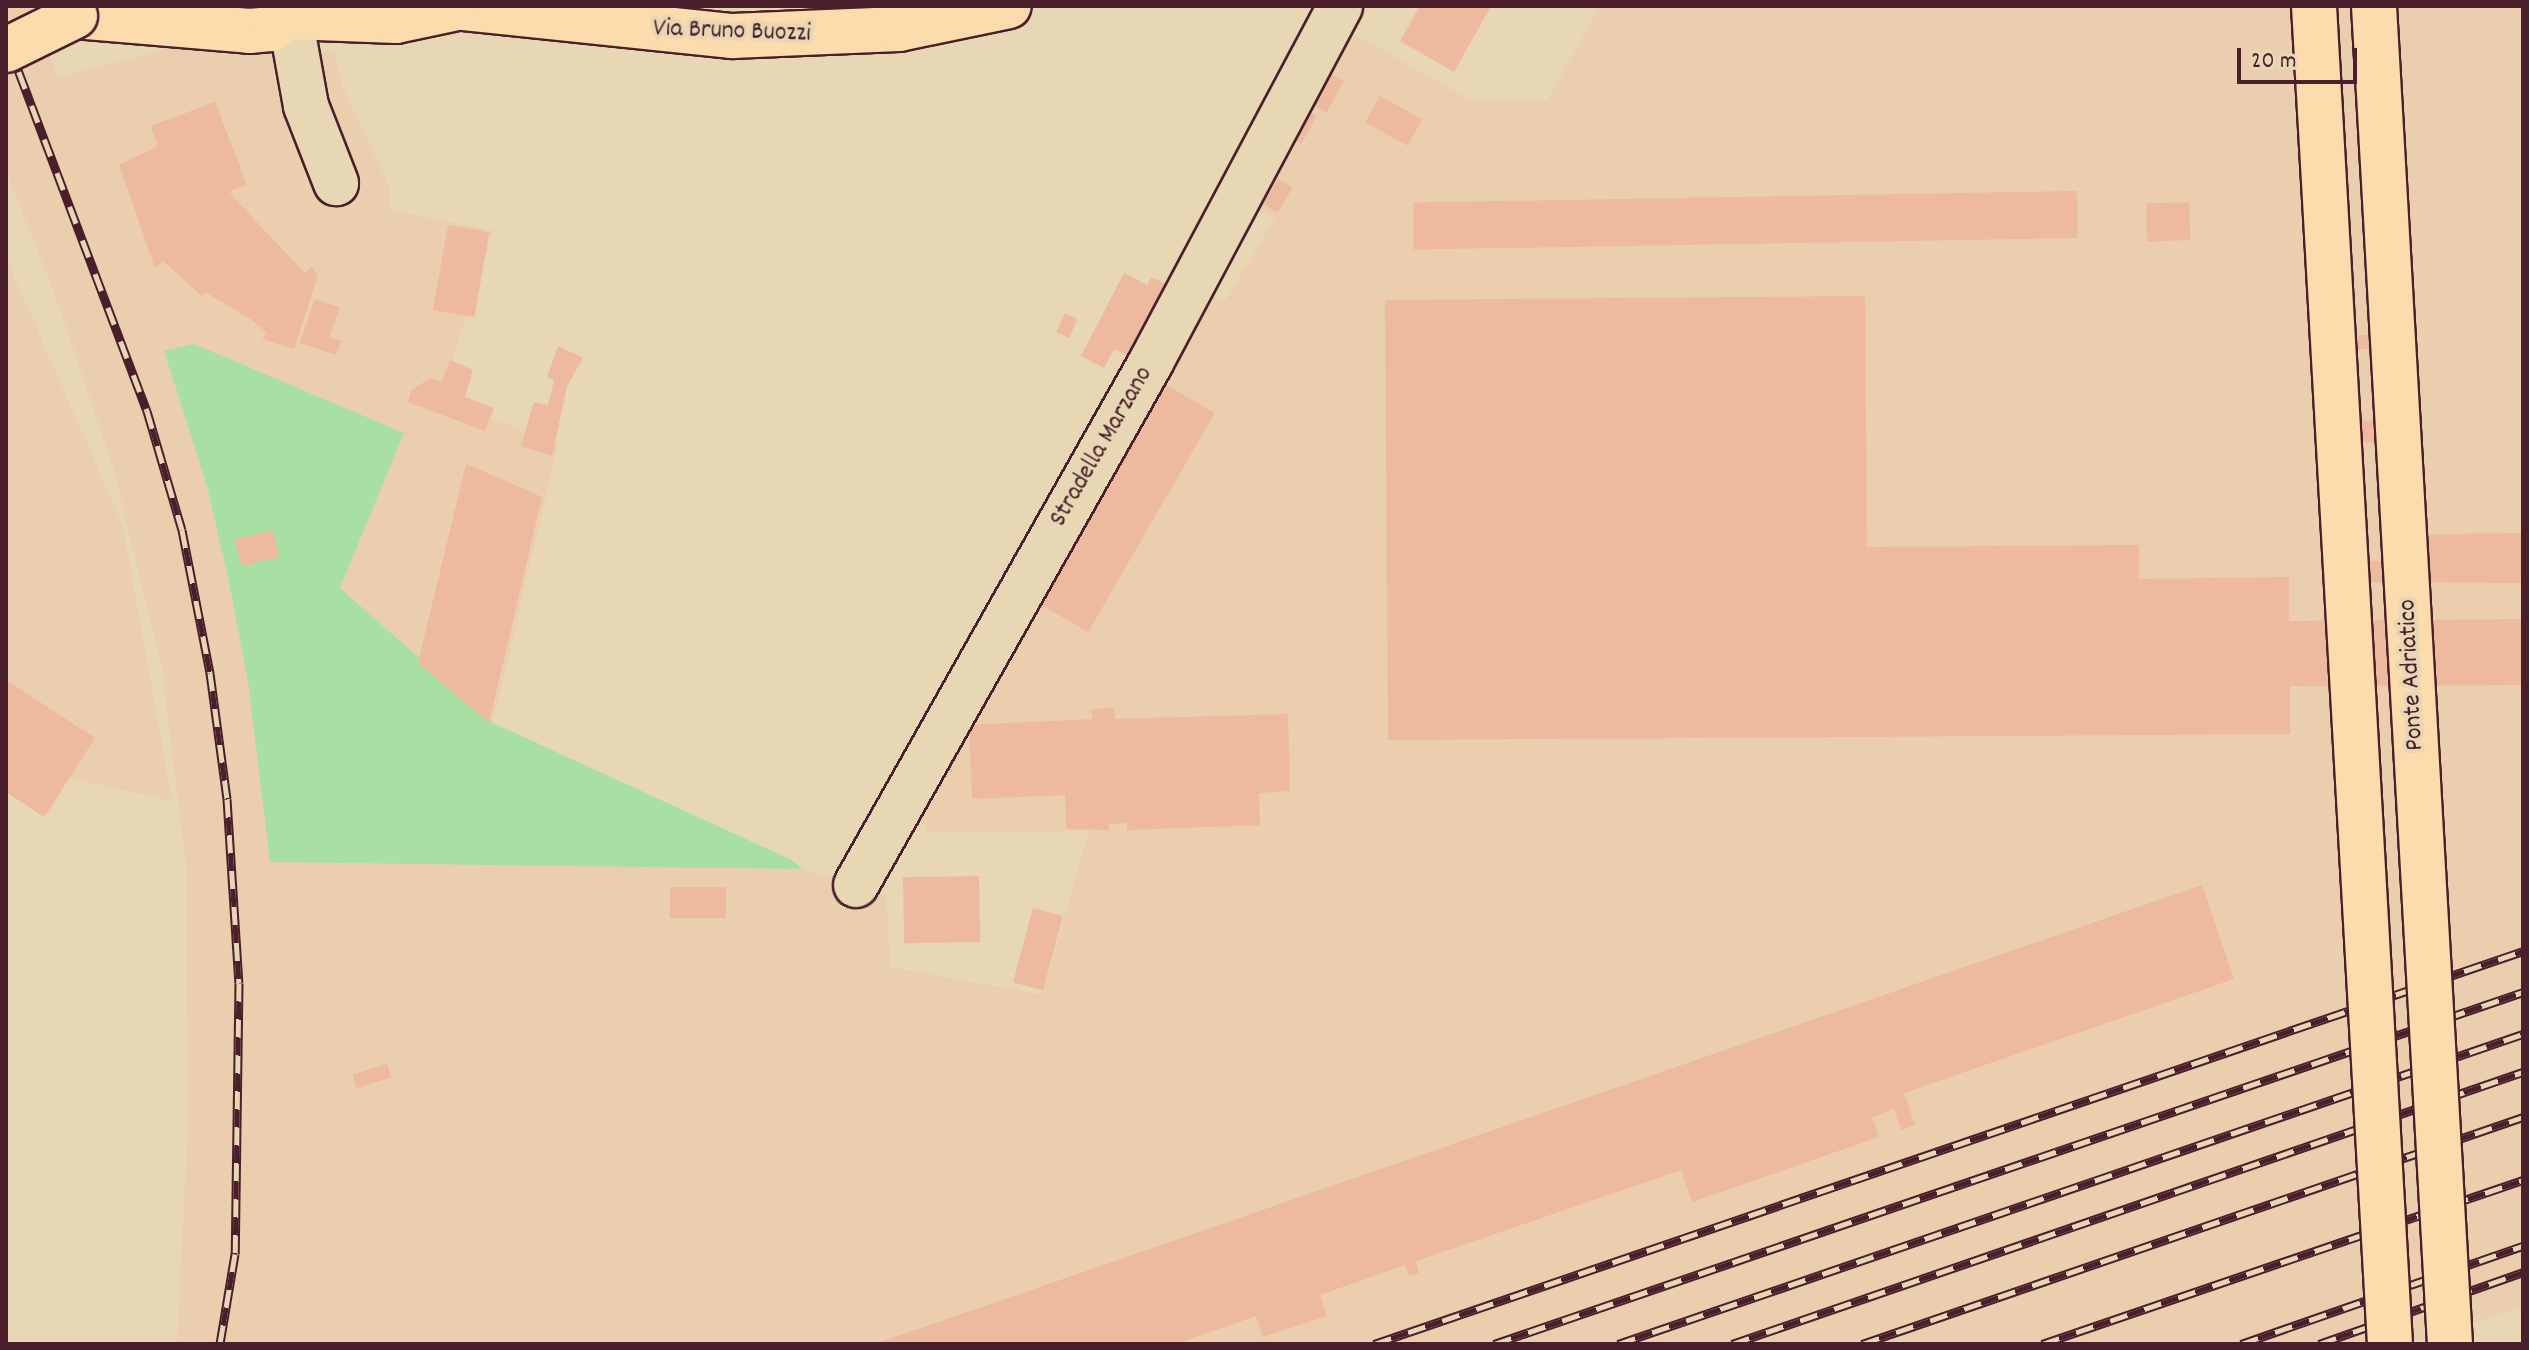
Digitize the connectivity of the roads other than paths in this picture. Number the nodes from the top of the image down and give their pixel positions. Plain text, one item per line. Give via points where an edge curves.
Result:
1 (1009, 6) edge
2 (1340, 6) edge
3 (2314, 6) edge
4 (2374, 6) edge
5 (449, 8) edge
6 (82, 11) edge
7 (295, 12) edge
8 (230, 21) edge
9 (6, 50) edge
10 (306, 106) junction
11 (336, 183) dead end
12 (856, 885) dead end
13 (2390, 1344) edge
14 (2450, 1344) edge

1 - 5 main road, Via Bruno Buozzi via 899,29 747,36
2 - 12 street, Stradella Marzano via 1151,362
3 - 13 main road, bridge
4 - 14 main road, Ponte Adriatico, bridge
5 - 7 main road, Via Bruno Buozzi via 396,21
6 - 8 main road
6 - 9 main road, bridge
7 - 8 main road via 271,29
7 - 10 street
8 - 10 street
10 - 11 street

